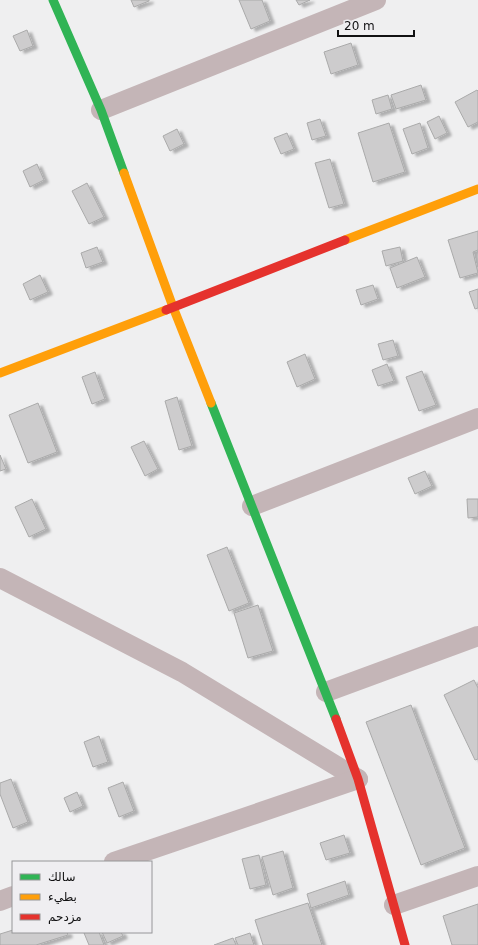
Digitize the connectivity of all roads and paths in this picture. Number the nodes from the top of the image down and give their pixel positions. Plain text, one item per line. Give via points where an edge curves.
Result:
1 (53, 0) edge
2 (376, 0) edge
3 (101, 110) junction
4 (478, 189) edge
5 (174, 307) junction
6 (0, 373) edge
7 (478, 418) edge
8 (252, 506) junction
9 (0, 578) edge
10 (478, 636) edge
11 (326, 692) junction
12 (358, 779) junction
13 (117, 861) edge
14 (478, 876) edge
15 (12, 896) edge
16 (0, 901) edge
17 (394, 905) junction
18 (405, 945) edge

1 - 3 street
2 - 3 street
3 - 5 street
4 - 5 street
5 - 6 street
5 - 8 street
7 - 8 street
8 - 11 street
9 - 12 street via 182,672
10 - 11 street
11 - 12 street
12 - 13 street
12 - 17 street
14 - 17 street
15 - 16 street
17 - 18 street

